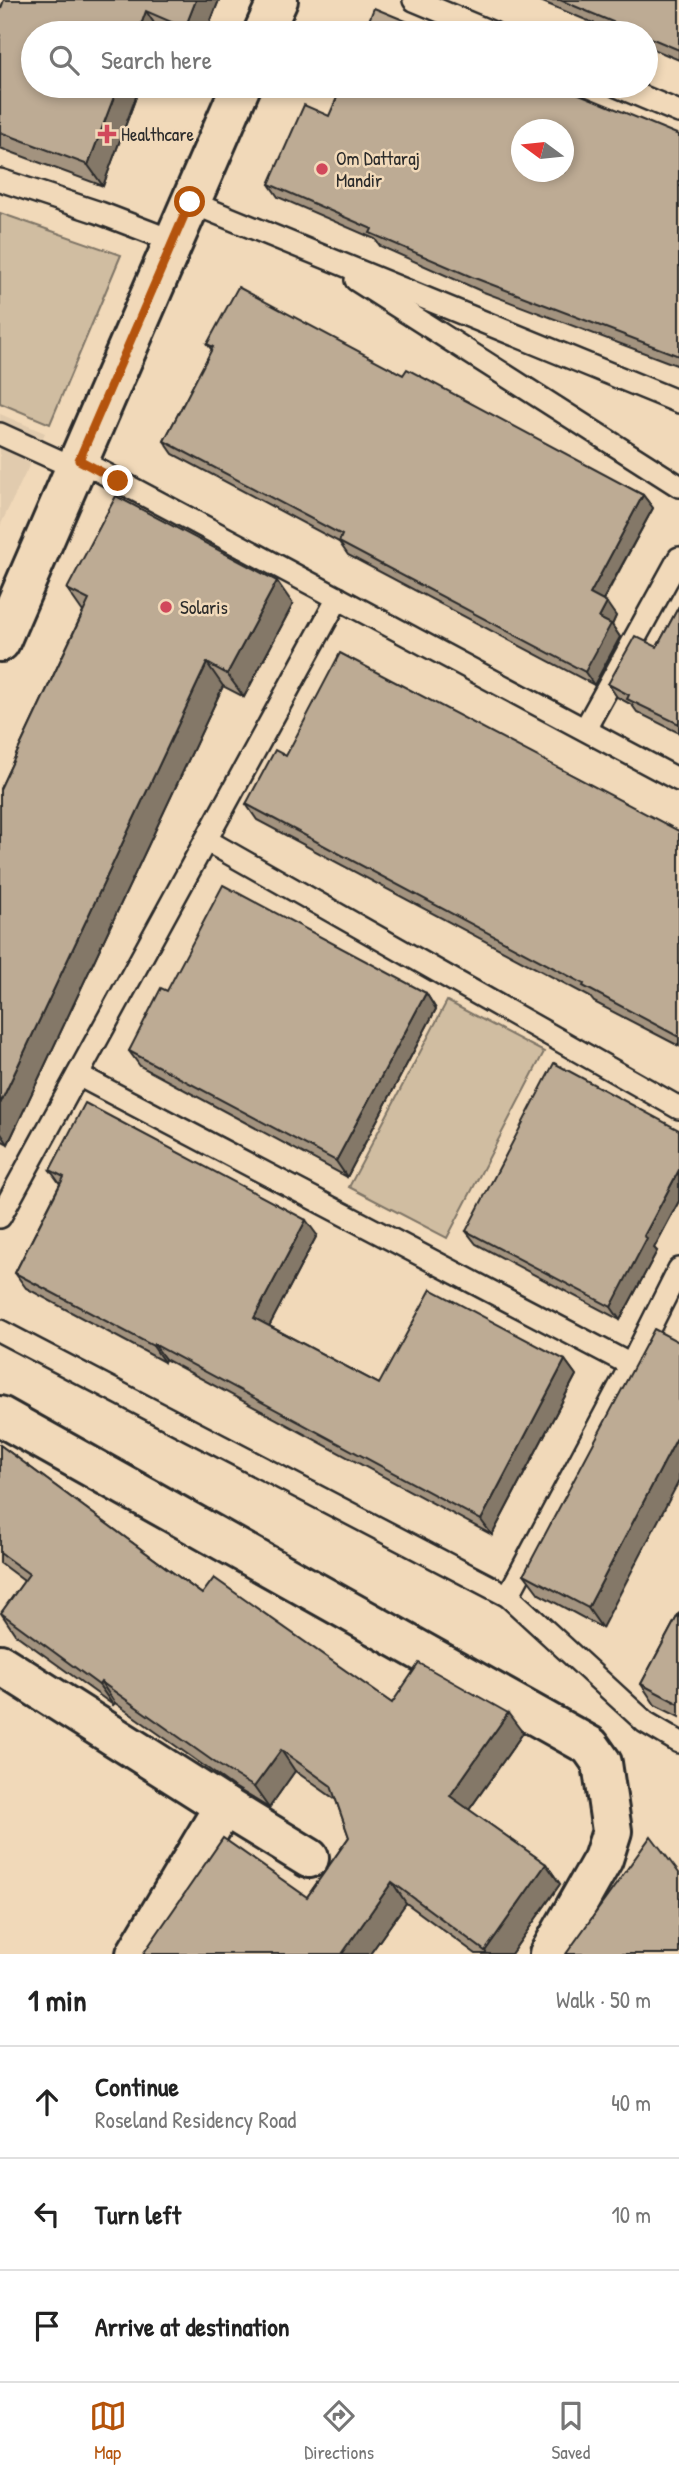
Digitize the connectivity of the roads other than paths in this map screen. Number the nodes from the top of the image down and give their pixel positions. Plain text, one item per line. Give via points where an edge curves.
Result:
1 (278, 0) edge
2 (414, 0) edge
3 (268, 21) edge
4 (464, 21) edge
5 (236, 98) edge
6 (646, 98) edge
7 (679, 112) edge
8 (0, 180) edge
9 (190, 202) junction
10 (173, 241) junction
11 (310, 251) junction
12 (679, 402) edge
13 (0, 434) edge
14 (77, 464) junction
15 (679, 486) edge
16 (679, 558) edge
17 (338, 598) junction
18 (0, 642) edge
19 (585, 730) junction
20 (679, 780) edge
21 (206, 840) dead end
22 (78, 1076) dead end
23 (679, 1108) edge
24 (7, 1187) edge
25 (0, 1217) edge
26 (679, 1269) edge
27 (0, 1331) edge
28 (631, 1365) junction
29 (0, 1416) edge
30 (508, 1596) junction
31 (0, 1664) edge
32 (679, 1742) edge
33 (224, 1805) junction
34 (309, 1858) dead end
35 (136, 1954) edge
36 (549, 1954) edge

1 - 3 street
2 - 4 lane
5 - 9 street
6 - 7 lane
8 - 10 lane
9 - 10 street
9 - 11 lane
10 - 14 street
11 - 12 lane
11 - 15 lane
13 - 14 lane
14 - 17 lane
14 - 18 street
16 - 19 lane
17 - 19 lane
17 - 24 lane
19 - 20 lane
21 - 23 lane
22 - 28 lane
24 - 25 lane
26 - 28 lane
27 - 30 lane
28 - 30 lane
29 - 36 street via 590,1746 602,1763 612,1830 603,1859
30 - 32 lane via 645,1722
31 - 33 street
33 - 34 street
33 - 35 street

